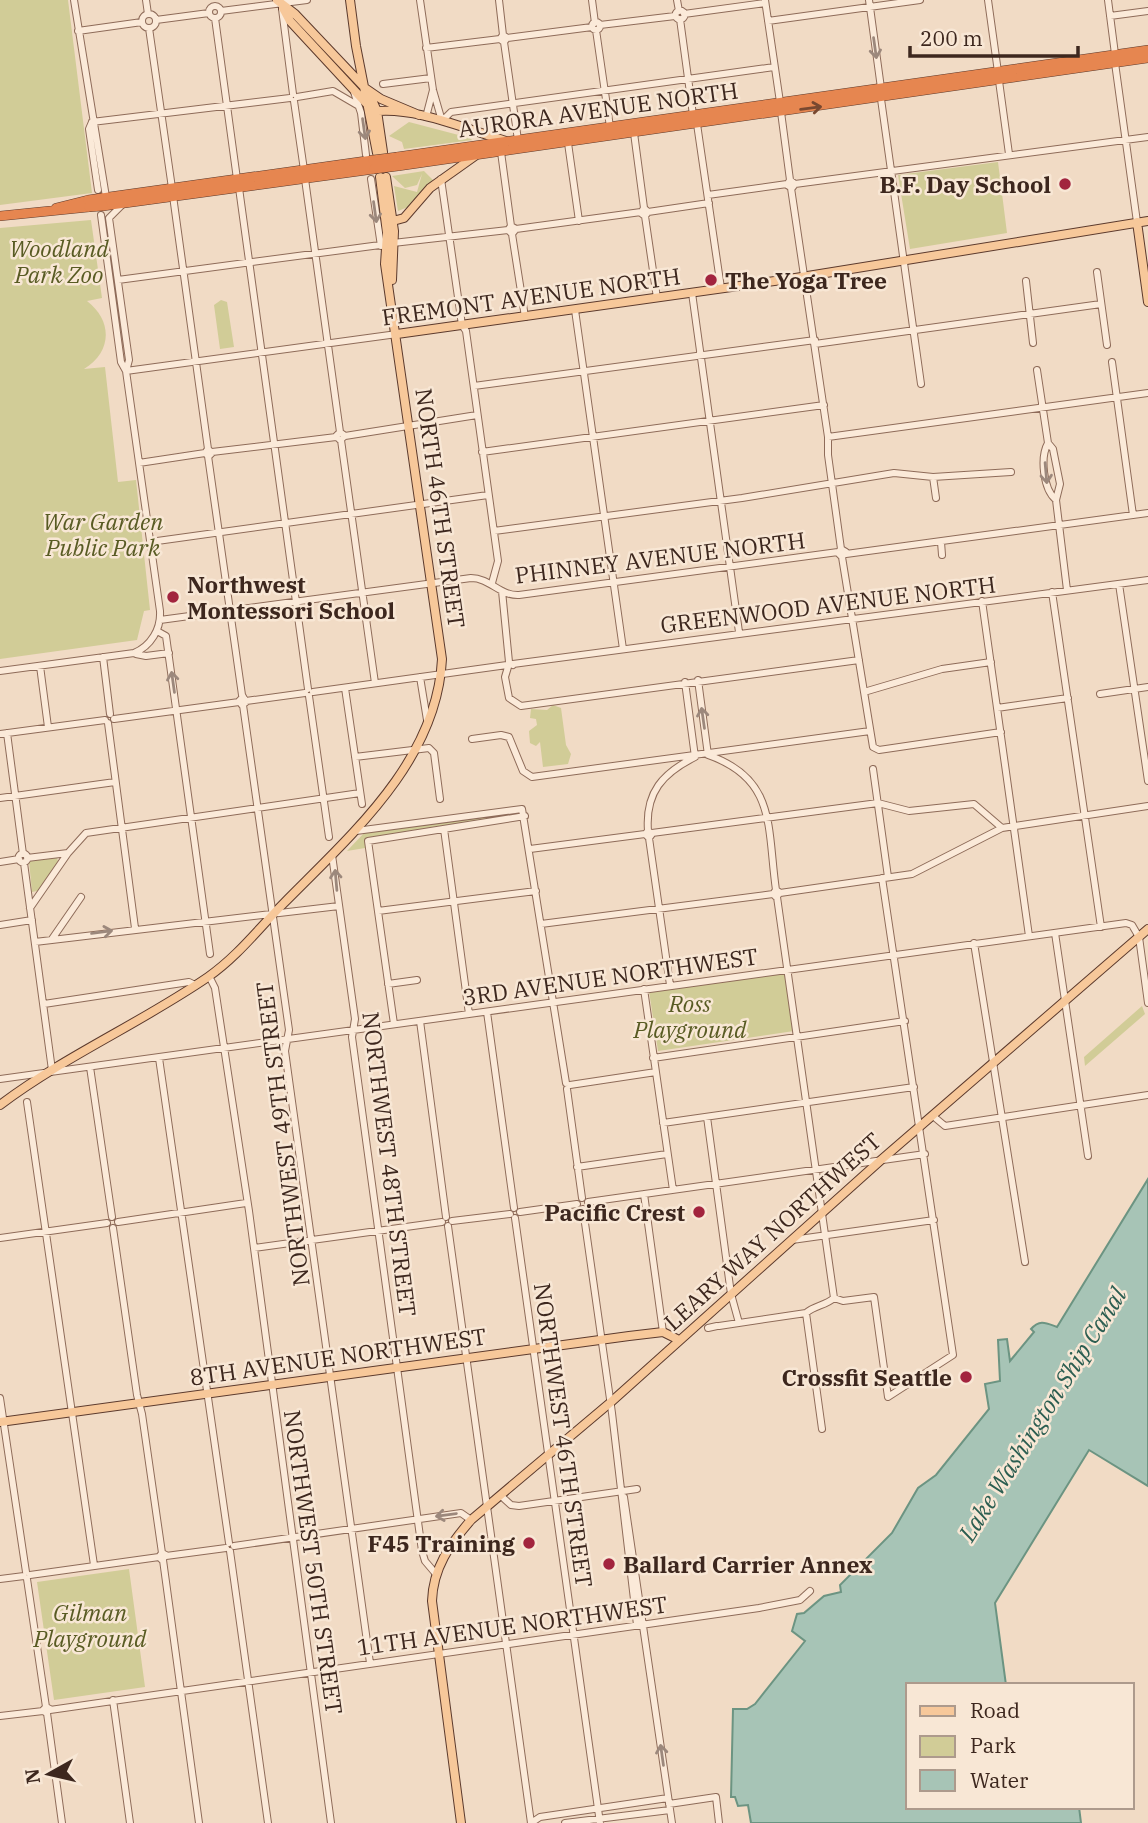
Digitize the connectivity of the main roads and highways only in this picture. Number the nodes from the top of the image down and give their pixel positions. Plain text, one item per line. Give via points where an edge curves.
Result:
1 (351, 0) edge
2 (279, 1) edge
3 (1148, 50) edge
4 (1148, 58) edge
5 (1115, 59) junction
6 (998, 77) junction
7 (365, 88) junction
8 (780, 107) junction
9 (373, 110) junction
10 (423, 116) junction
11 (695, 120) junction
12 (513, 141) junction
13 (475, 156) junction
14 (397, 162) junction
15 (375, 165) junction
16 (304, 175) junction
17 (172, 192) junction
18 (102, 201) junction
19 (0, 216) edge
20 (390, 218) junction
21 (1148, 221) edge
22 (1137, 222) junction
23 (1148, 226) edge
24 (1140, 242) junction
25 (1148, 302) edge
26 (393, 310) junction
27 (397, 334) junction
28 (1148, 929) edge
29 (0, 1105) edge
30 (679, 1340) junction
31 (2, 1422) edge
32 (461, 1823) edge

1 - 7 main road, NORTH 46TH STREET
2 - 7 main road
2 - 9 main road via 290,21
3 - 5 highway, AURORA AVENUE NORTH
4 - 5 highway, AURORA AVENUE NORTH
5 - 6 highway, AURORA AVENUE NORTH
6 - 8 highway, AURORA AVENUE NORTH via 881,88
8 -> 6 highway, AURORA AVENUE NORTH via 881,99
7 - 9 main road, NORTH 46TH STREET
7 - 10 main road
8 - 11 highway, AURORA AVENUE NORTH
9 - 10 main road
9 - 15 main road, NORTH 46TH STREET
10 - 12 main road
11 - 12 highway, AURORA AVENUE NORTH
11 - 13 highway, AURORA AVENUE NORTH
12 - 14 highway, AURORA AVENUE NORTH
13 - 14 highway, AURORA AVENUE NORTH
13 - 20 main road via 441,179 404,218
14 - 15 highway, AURORA AVENUE NORTH, bridge
15 - 16 highway, AURORA AVENUE NORTH
15 - 16 highway, AURORA AVENUE NORTH via 359,172
15 - 20 main road, NORTH 46TH STREET
16 - 17 highway, AURORA AVENUE NORTH
17 - 18 highway, AURORA AVENUE NORTH
17 - 18 highway, AURORA AVENUE NORTH via 127,202
18 - 19 highway, AURORA AVENUE NORTH, bridge
20 - 26 main road, NORTH 46TH STREET
20 - 26 main road, NORTH 46TH STREET via 383,248
21 - 22 main road, FREMONT AVENUE NORTH
22 - 24 main road
22 - 27 main road, FREMONT AVENUE NORTH via 692,293
23 - 24 main road
24 - 25 main road
26 - 27 main road, NORTH 46TH STREET
27 - 29 main road, NORTH 46TH STREET via 442,674 428,724 386,795 248,943 209,976
28 - 30 main road, LEARY WAY NORTHWEST
30 - 31 main road, 8TH AVENUE NORTHWEST via 663,1332 602,1339
30 - 32 main road, LEARY WAY NORTHWEST via 471,1520 449,1547 436,1574 432,1601

